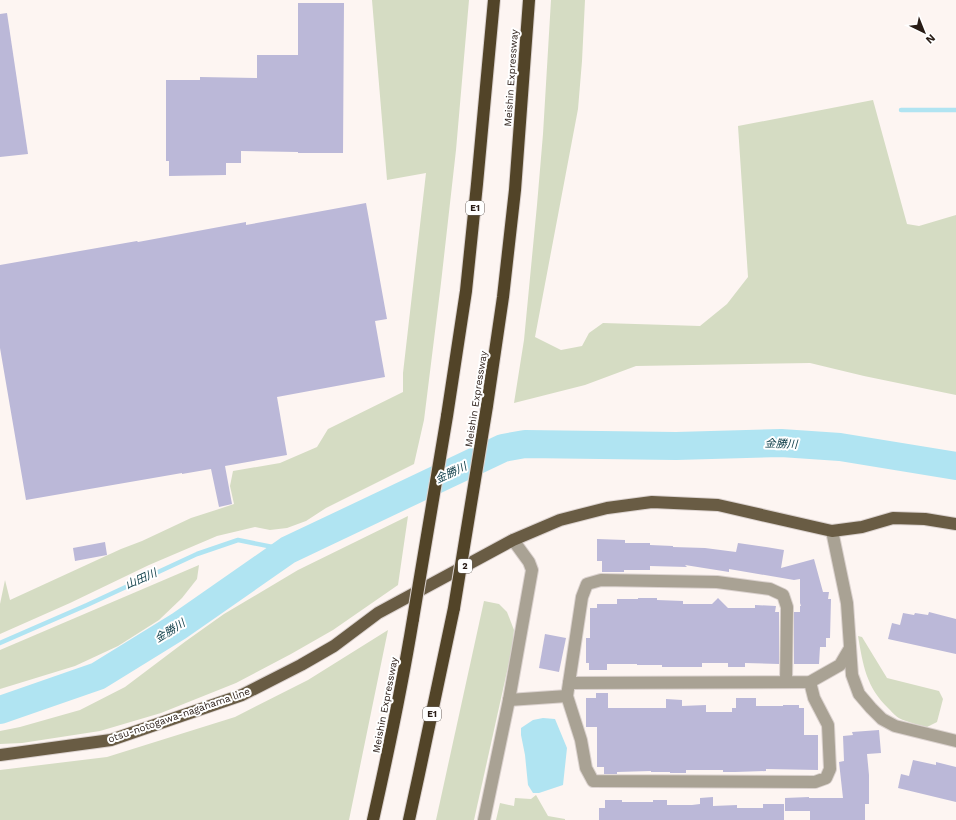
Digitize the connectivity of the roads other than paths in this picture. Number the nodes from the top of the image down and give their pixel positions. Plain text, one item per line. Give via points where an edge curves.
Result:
1 (494, 0) edge
2 (530, 0) edge
3 (956, 524) edge
4 (832, 531) junction
5 (513, 540) junction
6 (850, 648) junction
7 (786, 682) junction
8 (810, 682) junction
9 (569, 683) junction
10 (567, 696) junction
11 (509, 700) junction
12 (956, 741) edge
13 (0, 755) edge
14 (373, 820) edge
15 (409, 820) edge
16 (484, 820) edge

1 - 14 highway, Meishin Expressway / E1, bridge via 466,291 405,666
2 - 15 highway, Meishin Expressway / E1, bridge via 515,190 487,406 454,608
3 - 4 main road, otsu-notogawa-nagahama line / 2 via 925,519 893,518 862,527
4 - 5 main road, otsu-notogawa-nagahama line / 2 via 718,505 652,502 607,508 560,520
4 - 6 street via 847,603
5 - 11 street via 532,570
5 - 13 main road, otsu-notogawa-nagahama line / 2 via 378,613 334,646 302,665 242,695 111,740
6 - 8 street via 840,665
6 - 12 street via 852,675 859,694 882,719 895,726
7 - 8 street
7 - 9 street
7 - 9 street via 787,607 783,594 770,589 717,582 601,580 587,584 582,596
8 - 10 street via 814,698 828,725 830,768 826,778 815,782 593,781 586,768 581,740
9 - 10 street
10 - 11 street
11 - 16 street

